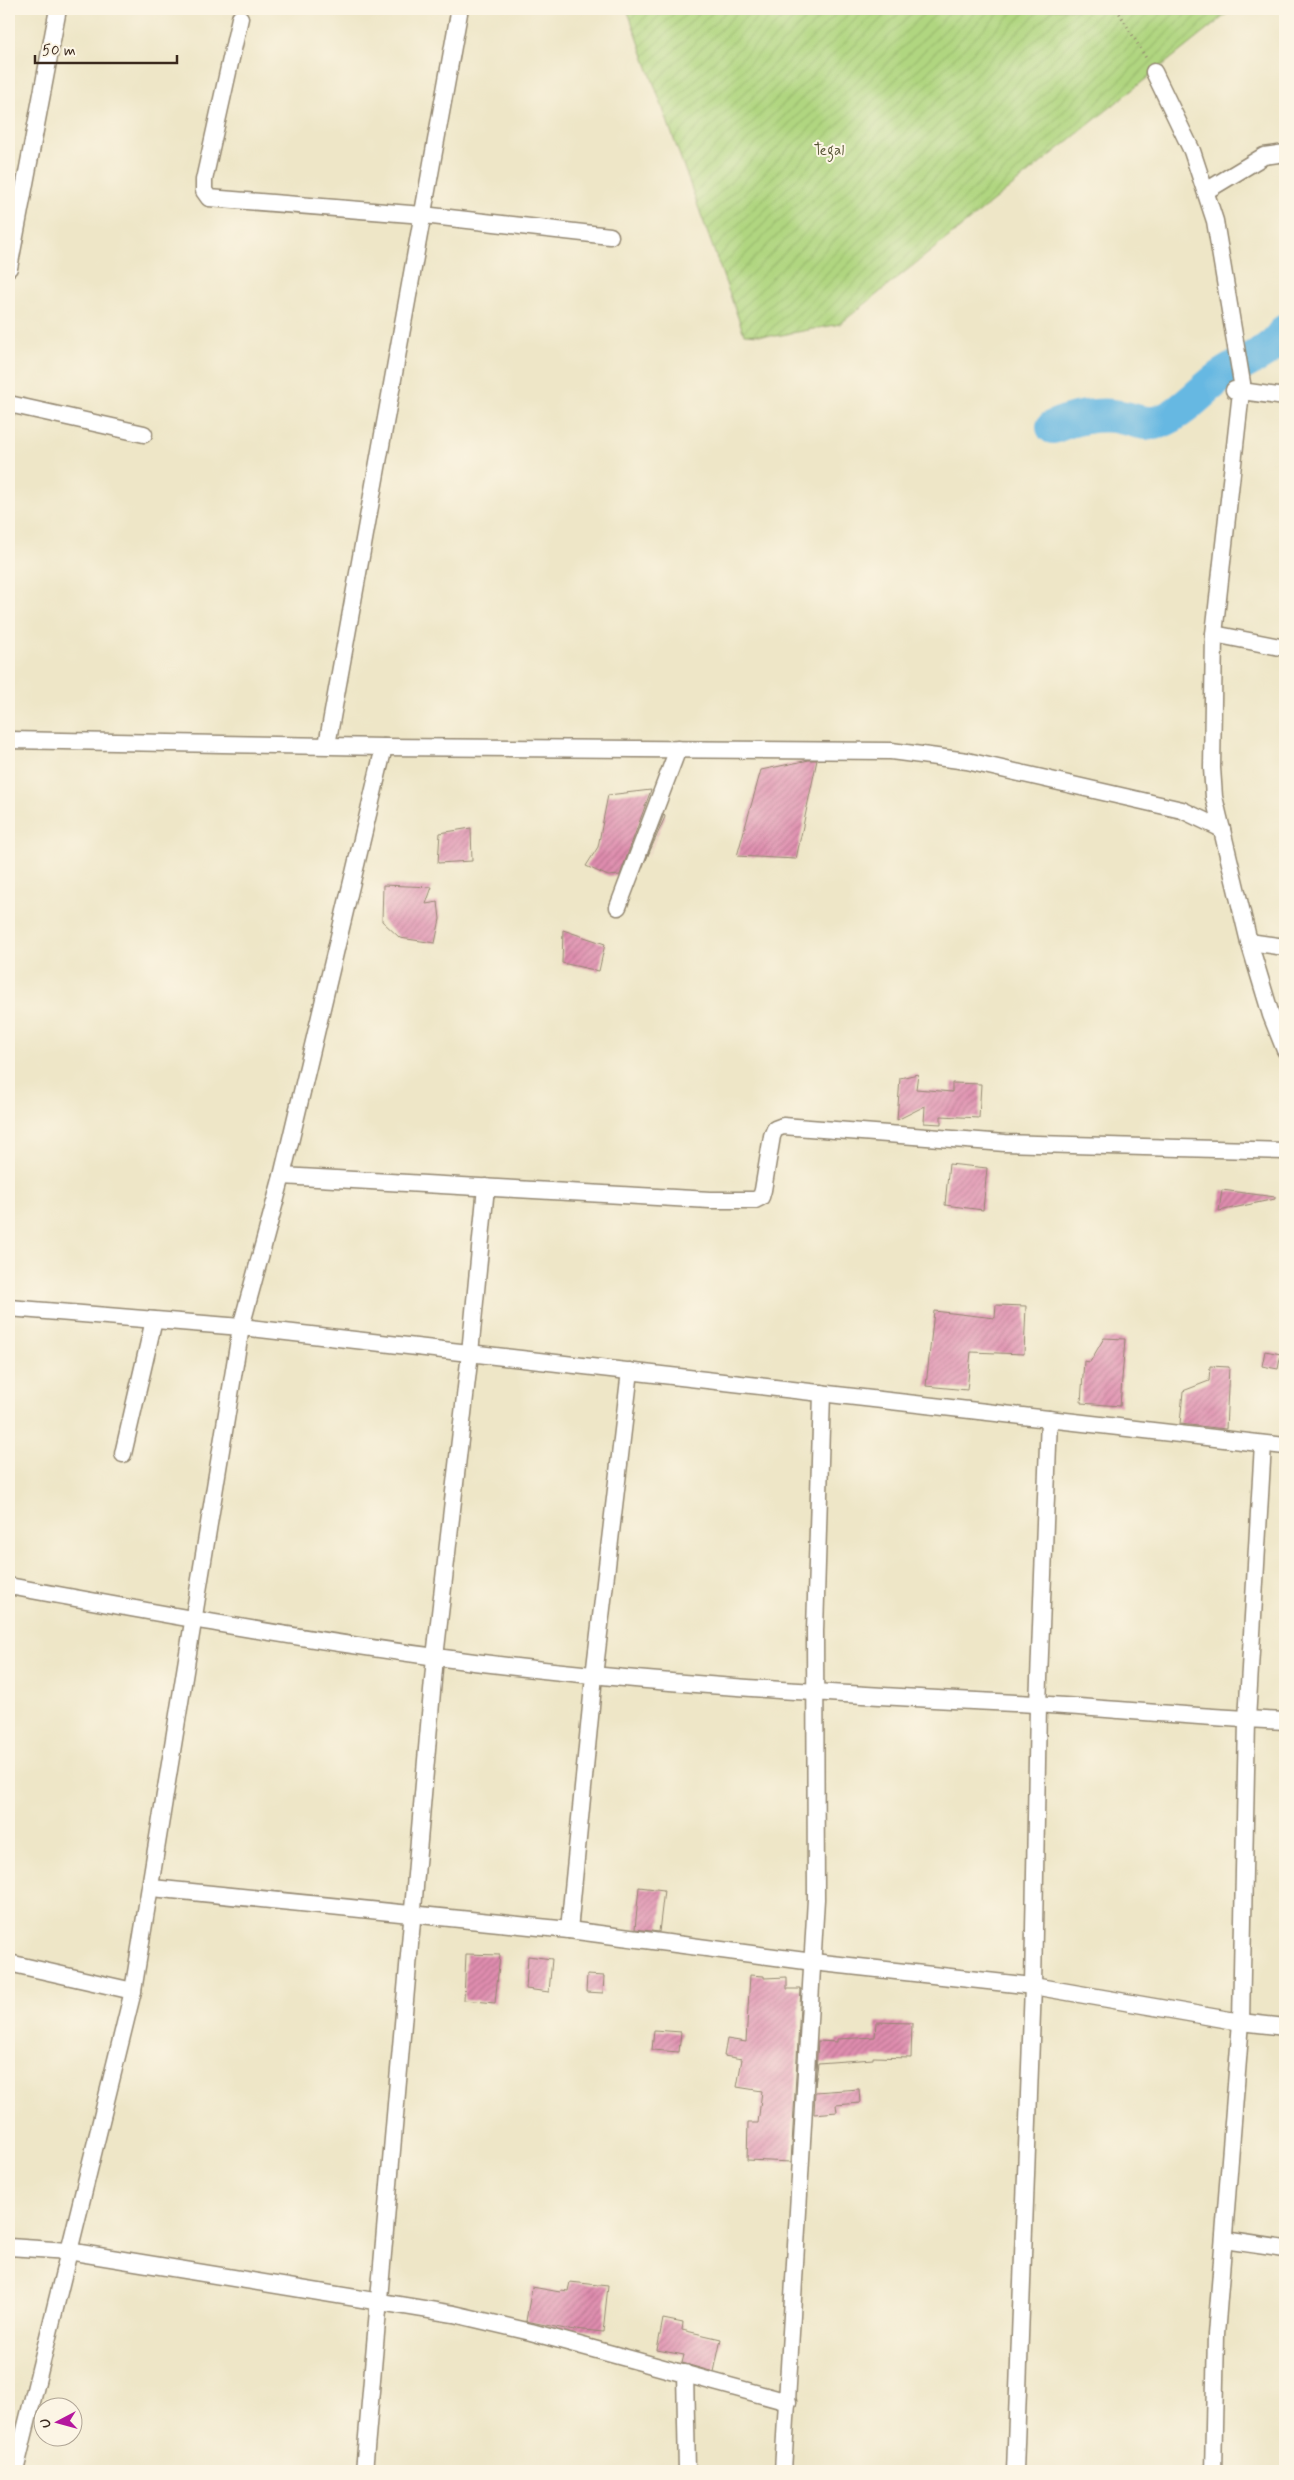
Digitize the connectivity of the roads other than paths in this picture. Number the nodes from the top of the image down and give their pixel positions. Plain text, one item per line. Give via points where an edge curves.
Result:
1 (58, 9) edge
2 (459, 13) dead end
3 (240, 18) dead end
4 (1154, 72) road end
5 (1285, 153) edge
6 (1206, 191) junction
7 (423, 216) junction
8 (610, 236) dead end
9 (9, 268) edge
10 (1238, 390) junction
11 (1285, 397) edge
12 (9, 404) edge
13 (144, 434) dead end
14 (1214, 634) junction
15 (1285, 648) edge
16 (9, 740) edge
17 (328, 745) junction
18 (384, 747) junction
19 (678, 749) junction
20 (1222, 829) junction
21 (618, 907) dead end
22 (1249, 942) junction
23 (1285, 947) edge
24 (1285, 1050) edge
25 (1285, 1151) edge
26 (282, 1176) junction
27 (486, 1187) junction
28 (9, 1308) edge
29 (154, 1320) junction
30 (241, 1327) junction
31 (470, 1353) junction
32 (630, 1372) junction
33 (822, 1393) junction
34 (1049, 1419) junction
35 (1263, 1444) junction
36 (1285, 1446) edge
37 (123, 1454) dead end
38 (9, 1586) edge
39 (193, 1620) junction
40 (435, 1657) junction
41 (594, 1676) junction
42 (816, 1694) junction
43 (1038, 1705) junction
44 (1247, 1720) junction
45 (1285, 1721) edge
46 (152, 1888) junction
47 (412, 1915) junction
48 (570, 1930) junction
49 (813, 1962) junction
50 (9, 1963) edge
51 (1033, 1986) junction
52 (133, 1991) junction
53 (1241, 2022) junction
54 (1285, 2027) edge
55 (1224, 2240) junction
56 (9, 2247) edge
57 (1285, 2249) edge
58 (68, 2251) junction
59 (380, 2302) junction
60 (685, 2373) junction
61 (788, 2402) junction
62 (14, 2463) edge
63 (364, 2471) edge
64 (687, 2471) edge
65 (783, 2471) edge
66 (1015, 2471) edge
67 (1213, 2471) edge

1 - 9 street
2 - 7 street
3 - 7 street via 204,180 204,191 209,198
4 - 6 street via 1192,151
5 - 6 street via 1264,156
6 - 10 street via 1215,221 1240,364
7 - 8 street
7 - 17 street
10 - 11 street
10 - 14 street
12 - 13 street
14 - 15 street
14 - 20 street via 1212,768 1214,797
16 - 17 street
17 - 18 street
18 - 19 street
18 - 26 street
19 - 20 street via 891,751 967,762 1182,810
19 - 21 street
20 - 22 street
22 - 23 street
22 - 24 street
25 - 27 street via 1005,1143 783,1126 775,1129 772,1136 763,1190 761,1197 755,1200
26 - 27 street
26 - 30 street
27 - 31 street
28 - 29 street
29 - 30 street
29 - 37 street
30 - 31 street
30 - 39 street
31 - 32 street
31 - 40 street
32 - 33 street
32 - 41 street
33 - 34 street
33 - 42 street
34 - 35 street
34 - 43 street
35 - 36 street
35 - 44 street
38 - 39 street
39 - 40 street
39 - 46 street
40 - 41 street
40 - 47 street
41 - 42 street
41 - 48 street
42 - 43 street
42 - 49 street
43 - 44 street
43 - 51 street
44 - 45 street
44 - 53 street
46 - 47 street
46 - 52 street
47 - 48 street
47 - 59 street
48 - 49 street
49 - 51 street
49 - 61 street
50 - 52 street
51 - 53 street
51 - 66 street
52 - 58 street
53 - 54 street
53 - 55 street
55 - 57 street
55 - 67 street via 1216,2335
56 - 58 street
58 - 59 street
58 - 62 street
59 - 60 street via 454,2314
59 - 63 street
60 - 61 street
60 - 64 street
61 - 65 street

